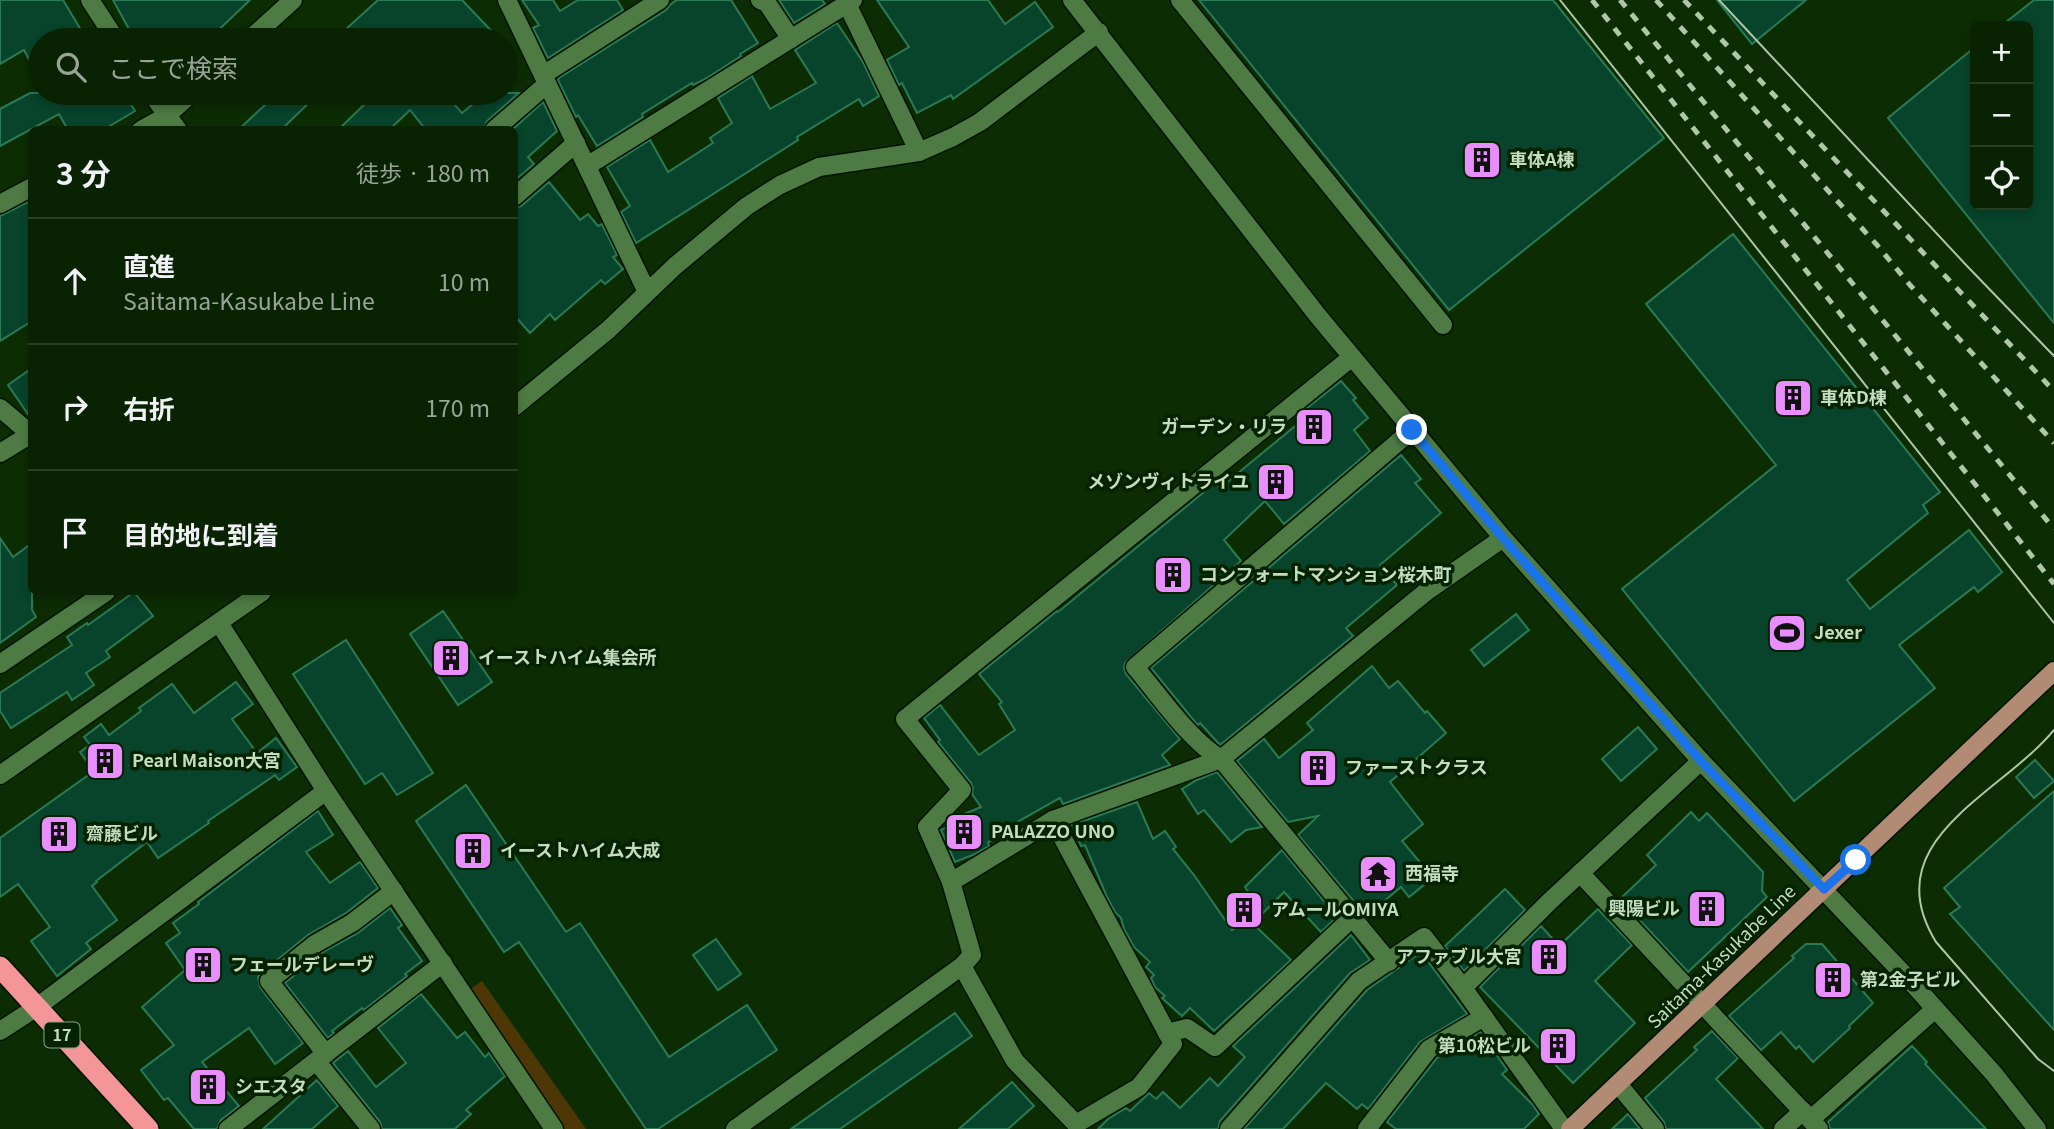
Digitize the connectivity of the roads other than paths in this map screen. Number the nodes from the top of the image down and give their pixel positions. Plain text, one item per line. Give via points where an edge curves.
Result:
1 (90, 0) edge
2 (293, 0) edge
3 (508, 0) edge
4 (660, 0) edge
5 (760, 0) edge
6 (1072, 0) edge
7 (1180, 0) edge
8 (850, 2) edge
9 (109, 28) edge
10 (262, 28) edge
11 (1099, 33) junction
12 (791, 39) junction
13 (545, 79) junction
14 (159, 105) edge
15 (184, 105) edge
16 (172, 123) edge
17 (498, 126) edge
18 (576, 144) junction
19 (919, 152) junction
20 (587, 166) junction
21 (28, 189) edge
22 (518, 194) edge
23 (0, 204) edge
24 (647, 292) junction
25 (1443, 325) dead end
26 (1352, 357) junction
27 (518, 404) edge
28 (0, 408) edge
29 (1412, 430) junction
30 (28, 432) edge
31 (28, 437) edge
32 (0, 453) edge
33 (1503, 538) junction
34 (102, 595) edge
35 (258, 595) edge
36 (219, 623) junction
37 (0, 664) edge
38 (2054, 671) edge
39 (1221, 759) junction
40 (1701, 761) junction
41 (0, 775) edge
42 (326, 791) junction
43 (1053, 820) junction
44 (1580, 873) junction
45 (951, 882) junction
46 (1824, 889) junction
47 (394, 891) junction
48 (1352, 918) junction
49 (1389, 962) junction
50 (443, 964) junction
51 (962, 965) junction
52 (0, 967) edge
53 (1463, 988) junction
54 (1703, 1004) junction
55 (37, 1007) junction
56 (1935, 1009) junction
57 (1484, 1017) junction
58 (0, 1031) edge
59 (1167, 1032) junction
60 (321, 1058) junction
61 (1618, 1084) junction
62 (1811, 1120) edge
63 (1074, 1126) edge
64 (148, 1129) edge
65 (228, 1129) edge
66 (371, 1129) edge
67 (554, 1129) edge
68 (735, 1129) edge
69 (1229, 1129) edge
70 (1367, 1129) edge
71 (1564, 1129) edge
72 (1570, 1129) edge
73 (1655, 1129) edge
74 (1783, 1129) edge
75 (2037, 1129) edge

1 - 9 street
2 - 10 street
3 - 13 street
4 - 13 street
5 - 12 street via 767,3
6 - 11 street
7 - 25 street
8 - 12 street
8 - 19 street
11 - 19 street via 980,122
11 - 26 street
12 - 20 street
13 - 17 street
13 - 18 street
14 - 16 street
15 - 16 street
18 - 20 street
18 - 22 street
19 - 24 street via 819,167 780,185 747,206
20 - 24 street
21 - 23 street
24 - 27 street
26 - 29 street
26 - 45 street via 905,719 962,790 927,827
28 - 30 street
29 - 33 street
29 - 39 street via 1135,667
31 - 32 street
33 - 39 street via 1427,592
33 - 40 street
34 - 37 street
35 - 36 street
36 - 41 street
36 - 42 street
38 - 46 main road, Saitama-Kasukabe Line
39 - 43 street
39 - 48 street
40 - 44 street
40 - 46 street
42 - 47 street
42 - 55 street
43 - 45 street
43 - 59 street
44 - 53 street
44 - 54 street
45 - 51 street via 972,955
46 - 54 main road, Saitama-Kasukabe Line
46 - 56 street
47 - 50 street
47 - 60 street via 269,981
48 - 49 street
48 - 59 street via 1215,1047 1187,1028
49 - 53 street via 1423,937
49 - 69 street via 1359,981
50 - 60 street
50 - 67 street
51 - 63 street via 1015,1061
51 - 68 street
52 - 55 highway, 17
53 - 57 street
54 - 61 main road, Saitama-Kasukabe Line
54 - 62 street
55 - 58 street
55 - 64 highway, 17
56 - 62 street
56 - 75 street
57 - 70 street via 1429,1049
57 - 71 street
59 - 63 street via 1173,1044 1139,1087
60 - 65 street
60 - 66 street
61 - 72 main road, Saitama-Kasukabe Line
61 - 73 street
62 - 74 street

